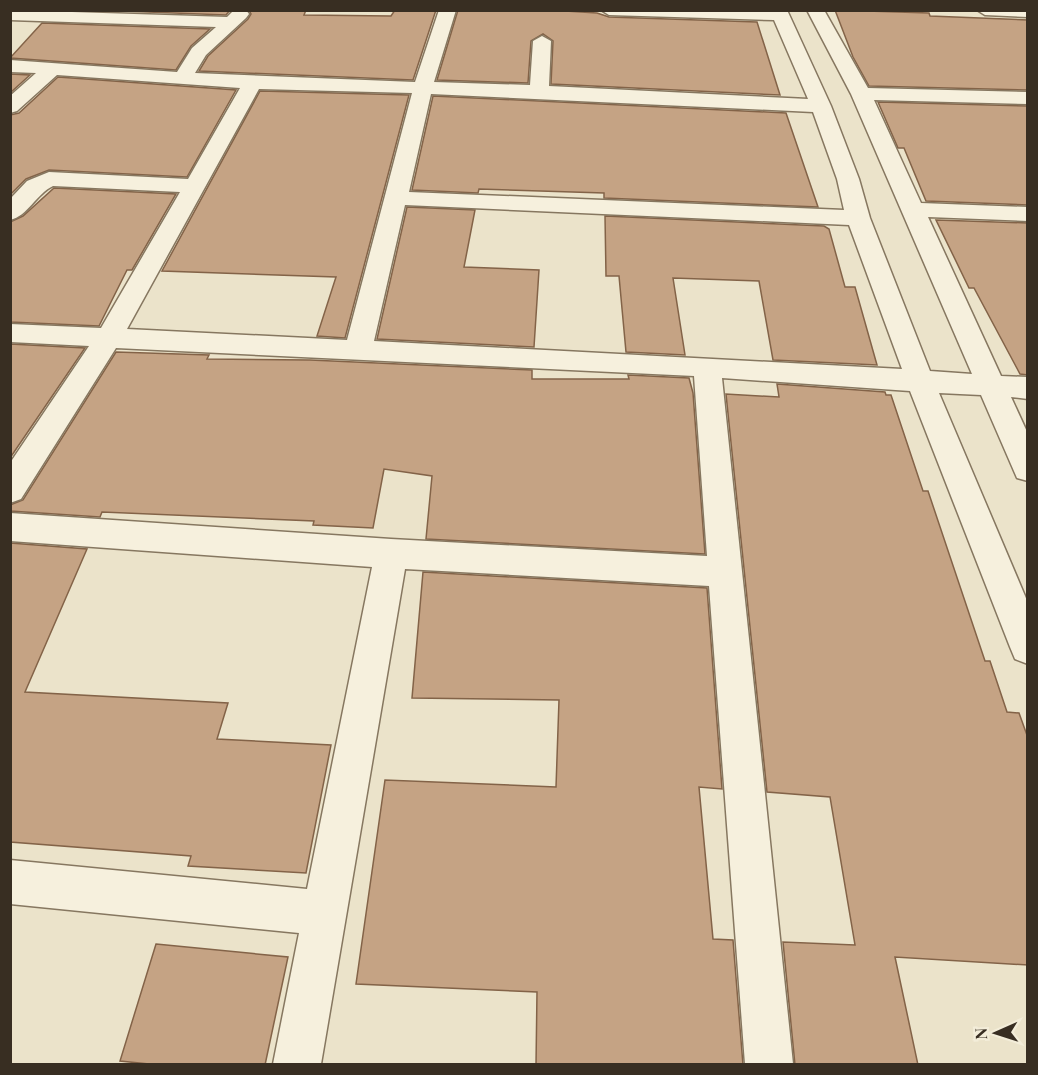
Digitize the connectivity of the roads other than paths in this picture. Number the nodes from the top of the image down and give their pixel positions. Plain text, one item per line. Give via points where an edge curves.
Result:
1 (448, 10) edge
2 (609, 10) edge
3 (815, 10) edge
4 (985, 10) edge
5 (1028, 12) edge
6 (779, 13) edge
7 (10, 15) edge
8 (238, 16) edge
9 (542, 41) dead end
10 (10, 66) edge
11 (52, 69) junction
12 (182, 79) junction
13 (253, 83) junction
14 (423, 87) junction
15 (539, 91) junction
16 (861, 94) junction
17 (1028, 98) edge
18 (821, 106) junction
19 (10, 107) edge
20 (196, 186) junction
21 (397, 198) junction
22 (913, 210) junction
23 (10, 213) edge
24 (1028, 214) edge
25 (858, 218) junction
26 (10, 333) edge
27 (108, 339) junction
28 (358, 351) junction
29 (707, 367) junction
30 (920, 381) junction
31 (989, 385) junction
32 (1028, 388) edge
33 (1028, 469) edge
34 (10, 490) edge
35 (10, 527) edge
36 (391, 554) junction
37 (725, 572) junction
38 (1028, 647) edge
39 (10, 882) edge
40 (325, 913) junction
41 (297, 1065) edge
42 (769, 1065) edge

1 - 14 street
2 - 6 street
3 - 16 street
4 - 5 street
6 - 18 street
7 - 8 street
8 - 12 street via 199,52
9 - 15 street
10 - 11 street
11 - 12 street
11 - 19 street
12 - 13 street
13 - 14 street
13 - 20 street
14 - 15 street
14 - 21 street
15 - 18 street
16 - 17 street
16 - 22 street
18 - 25 street
20 - 23 street via 49,179 35,186
20 - 27 street
21 - 25 street
21 - 28 street
22 - 24 street
22 - 31 street
25 - 30 street
26 - 27 street
27 - 28 street
27 - 34 street
28 - 29 street
29 - 30 street
29 - 37 street
30 - 31 street
30 - 38 street
31 - 32 street
31 - 33 street
35 - 36 street
36 - 37 street
36 - 40 street
37 - 42 street
39 - 40 street
40 - 41 street

